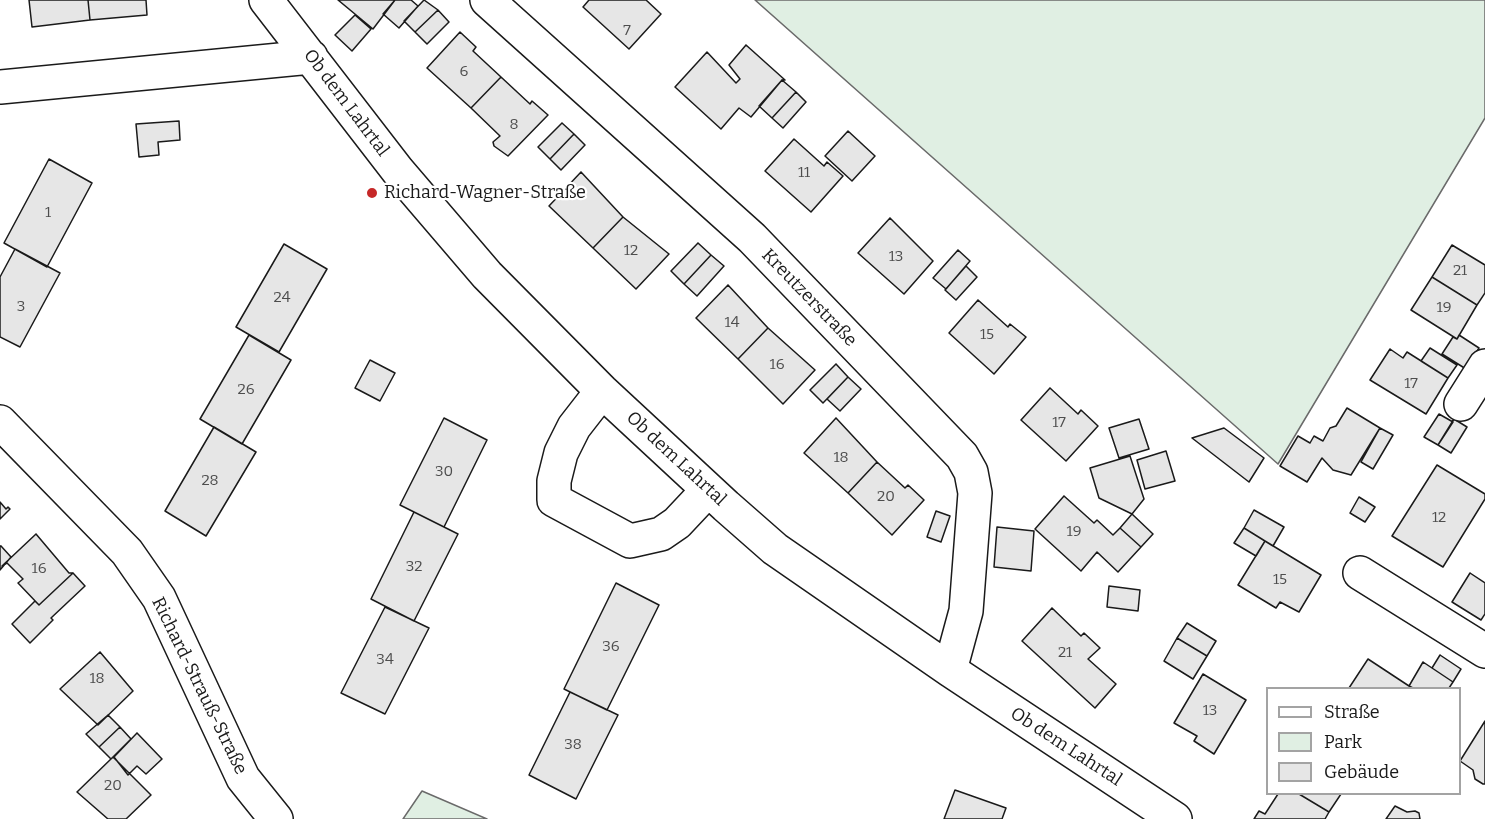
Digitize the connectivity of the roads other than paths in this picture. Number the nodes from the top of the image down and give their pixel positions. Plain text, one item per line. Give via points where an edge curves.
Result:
1 (266, 0) edge
2 (487, 0) edge
3 (311, 57) junction
4 (0, 87) edge
5 (1485, 366) edge
6 (602, 391) junction
7 (1461, 404) dead end
8 (0, 422) edge
9 (708, 490) junction
10 (1360, 573) dead end
11 (1485, 651) edge
12 (950, 670) junction
13 (276, 819) edge
14 (1175, 819) edge

1 - 3 street, Ob dem Lahrtal
2 - 12 street, Kreutzerstraße via 752,238 962,456 971,472 975,493 966,611
3 - 4 street
3 - 6 street, Ob dem Lahrtal via 398,171 487,276
5 - 7 street
6 - 9 street, Ob dem Lahrtal
6 - 9 street via 574,427 561,453 554,500 630,541 661,534
8 - 13 street, Richard-Strauß-Straße via 127,552 159,598 243,778
9 - 12 street, Ob dem Lahrtal via 776,549
10 - 11 street
12 - 14 street, Ob dem Lahrtal

